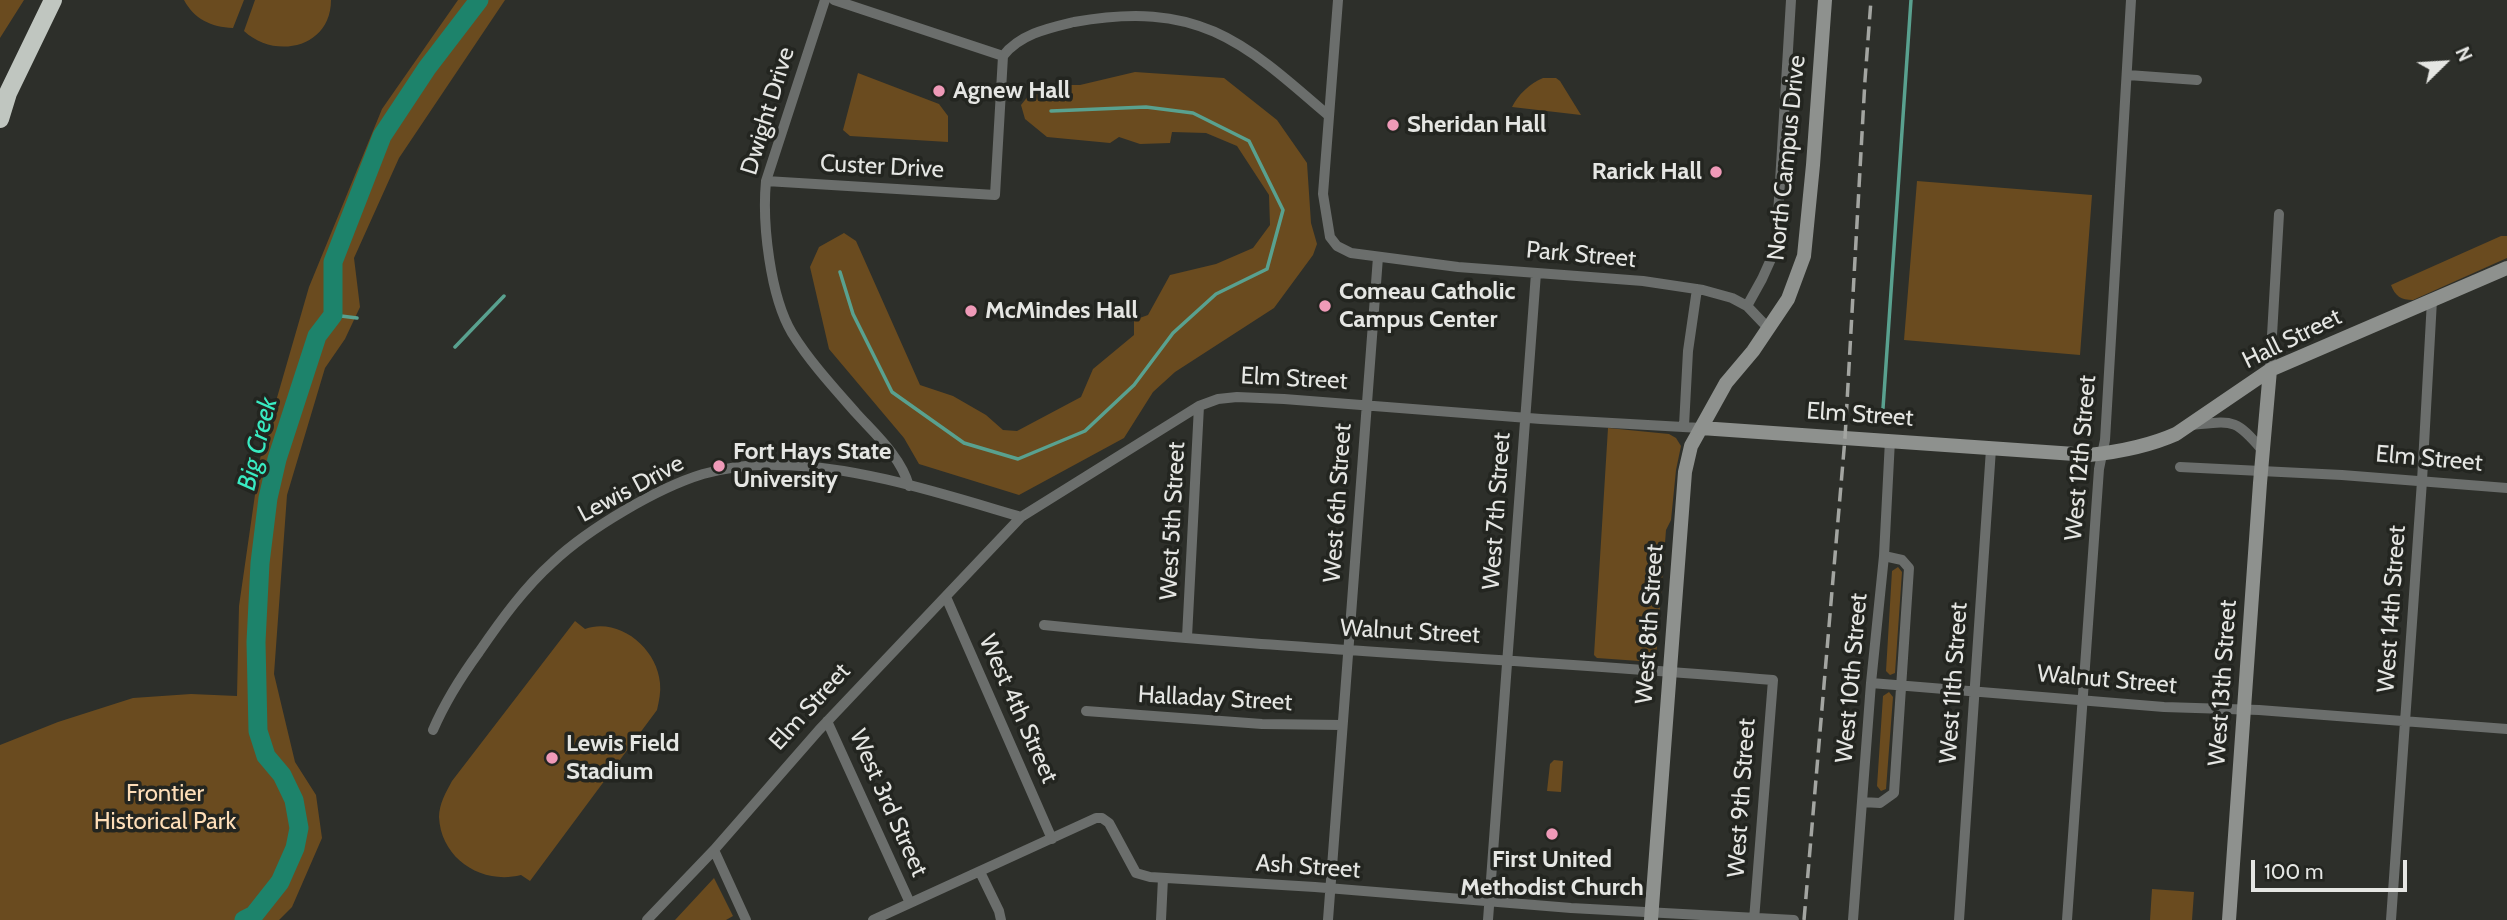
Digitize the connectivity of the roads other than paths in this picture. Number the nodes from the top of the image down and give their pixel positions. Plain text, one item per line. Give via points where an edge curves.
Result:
1 (53, 0) edge
2 (825, 0) edge
3 (834, 0) edge
4 (1338, 0) edge
5 (1791, 0) edge
6 (1825, 0) edge
7 (2132, 0) edge
8 (1003, 56) junction
9 (2128, 75) junction
10 (2197, 80) dead end
11 (1329, 116) junction
12 (0, 119) edge
13 (766, 181) junction
14 (2279, 214) dead end
15 (1378, 257) junction
16 (2507, 268) edge
17 (1536, 273) junction
18 (1697, 289) junction
19 (2432, 300) junction
20 (1746, 306) junction
21 (1768, 328) junction
22 (1753, 351) joint
23 (2270, 370) junction
24 (1199, 406) junction
25 (1367, 406) junction
26 (1525, 418) junction
27 (2192, 425) junction
28 (1684, 426) junction
29 (1701, 428) junction
30 (1890, 440) junction
31 (1992, 449) junction
32 (2262, 450) junction
33 (2103, 454) junction
34 (2180, 467) dead end
35 (2261, 471) junction
36 (2422, 481) junction
37 (909, 486) junction
38 (2507, 488) edge
39 (1021, 517) junction
40 (1884, 556) junction
41 (946, 597) junction
42 (1044, 625) dead end
43 (1187, 637) junction
44 (1348, 649) junction
45 (1508, 659) junction
46 (1670, 671) junction
47 (1773, 680) joint
48 (1871, 683) junction
49 (1901, 686) junction
50 (1975, 691) junction
51 (2083, 700) junction
52 (2245, 710) junction
53 (1086, 712) dead end
54 (827, 721) junction
55 (2405, 721) junction
56 (1342, 725) junction
57 (2507, 729) edge
58 (433, 730) dead end
59 (1862, 802) junction
60 (1052, 839) junction
61 (714, 850) junction
62 (980, 872) junction
63 (1163, 878) junction
64 (1330, 888) junction
65 (1490, 900) junction
66 (911, 903) junction
67 (1651, 916) edge
68 (1754, 919) edge
69 (648, 920) edge
70 (746, 920) edge
71 (873, 920) edge
72 (1001, 920) edge
73 (1161, 920) edge
74 (1328, 920) edge
75 (1488, 920) edge
76 (1794, 920) edge
77 (1853, 920) edge
78 (1959, 920) edge
79 (2067, 920) edge
80 (2229, 920) edge
81 (2390, 920) edge

1 - 12 highway
2 - 13 street, Dwight Drive
3 - 8 street
4 - 11 street, Park Street
5 - 20 street, North Campus Drive via 1776,248
6 - 21 street, North Campus Drive via 1804,256 1788,299
7 - 9 street, West 12th Street
8 - 11 street via 1030,36 1088,18 1149,10 1178,13 1207,22 1252,48
8 - 13 street, Custer Drive via 995,195
9 - 10 street
9 - 33 street, West 12th Street
11 - 15 street, Park Street via 1323,194 1330,237 1351,253
13 - 37 street, Dwight Drive via 770,263 791,332 889,450
14 - 23 street, West 13th Street
15 - 17 street, Park Street
15 - 25 street, West 6th Street
16 - 19 street, Hall Street
17 - 18 street, Park Street
17 - 26 street, West 7th Street
18 - 20 street, Park Street
18 - 28 street
19 - 23 street, Hall Street
19 - 36 street, West 14th Street
20 - 21 street, Park Street
21 - 22 street, North Campus Drive
22 - 29 street, West 8th Street via 1726,383
23 - 27 street, Hall Street
23 - 32 street, West 13th Street
24 - 25 street, Elm Street via 1237,397
24 - 39 street, Elm Street
24 - 43 street, West 5th Street
25 - 26 street, Elm Street
25 - 44 street, West 6th Street
26 - 28 street, Elm Street
26 - 45 street, West 7th Street
27 - 32 street via 2227,422 2242,426
27 - 33 street, Hall Street via 2161,441
28 - 29 street, Elm Street
29 - 30 street, Elm Street
29 - 46 street, West 8th Street via 1685,472
30 - 31 street, Elm Street
30 - 40 street, West 10th Street
31 - 33 street, Elm Street
31 - 50 street, West 11th Street
32 - 35 street, West 13th Street
33 - 51 street, West 12th Street
34 - 35 street, Elm Street
35 - 36 street, Elm Street
35 - 52 street, West 13th Street
36 - 38 street, Elm Street
36 - 55 street, West 14th Street
37 - 39 street, Lewis Drive
37 - 58 street, Lewis Drive via 814,467 776,465 703,474 657,493 553,561 487,639 446,698
39 - 41 street, Elm Street
40 - 48 street, West 10th Street
40 - 49 street via 1902,560 1909,568
41 - 54 street, Elm Street
41 - 60 street, West 4th Street
42 - 43 street, Walnut Street
43 - 44 street, Walnut Street
44 - 45 street, Walnut Street
44 - 56 street, West 6th Street
45 - 46 street, Walnut Street
45 - 65 street, West 7th Street
46 - 47 street, Walnut Street
46 - 67 street, West 8th Street
47 - 68 street, West 9th Street
48 - 49 street, Walnut Street
48 - 59 street, West 10th Street
49 - 50 street, Walnut Street
49 - 59 street via 1894,793 1880,803
50 - 51 street, Walnut Street
50 - 78 street, West 11th Street
51 - 52 street, Walnut Street
51 - 79 street, West 12th Street
52 - 55 street, Walnut Street
52 - 80 street, West 13th Street
53 - 56 street, Halladay Street
54 - 61 street, Elm Street
54 - 66 street, West 3rd Street
55 - 57 street, Walnut Street
55 - 81 street, West 14th Street
56 - 64 street, West 6th Street
59 - 77 street, West 10th Street
60 - 62 street, Ash Street
60 - 63 street, Ash Street via 1102,818 1136,873
61 - 69 street, Elm Street
61 - 70 street
62 - 66 street, Ash Street
62 - 72 street
63 - 64 street, Ash Street
63 - 73 street
64 - 65 street, Ash Street
64 - 74 street, West 6th Street
65 - 67 street, Ash Street
65 - 75 street, West 7th Street
66 - 71 street, Ash Street
67 - 68 street, Ash Street
68 - 76 street, Ash Street

